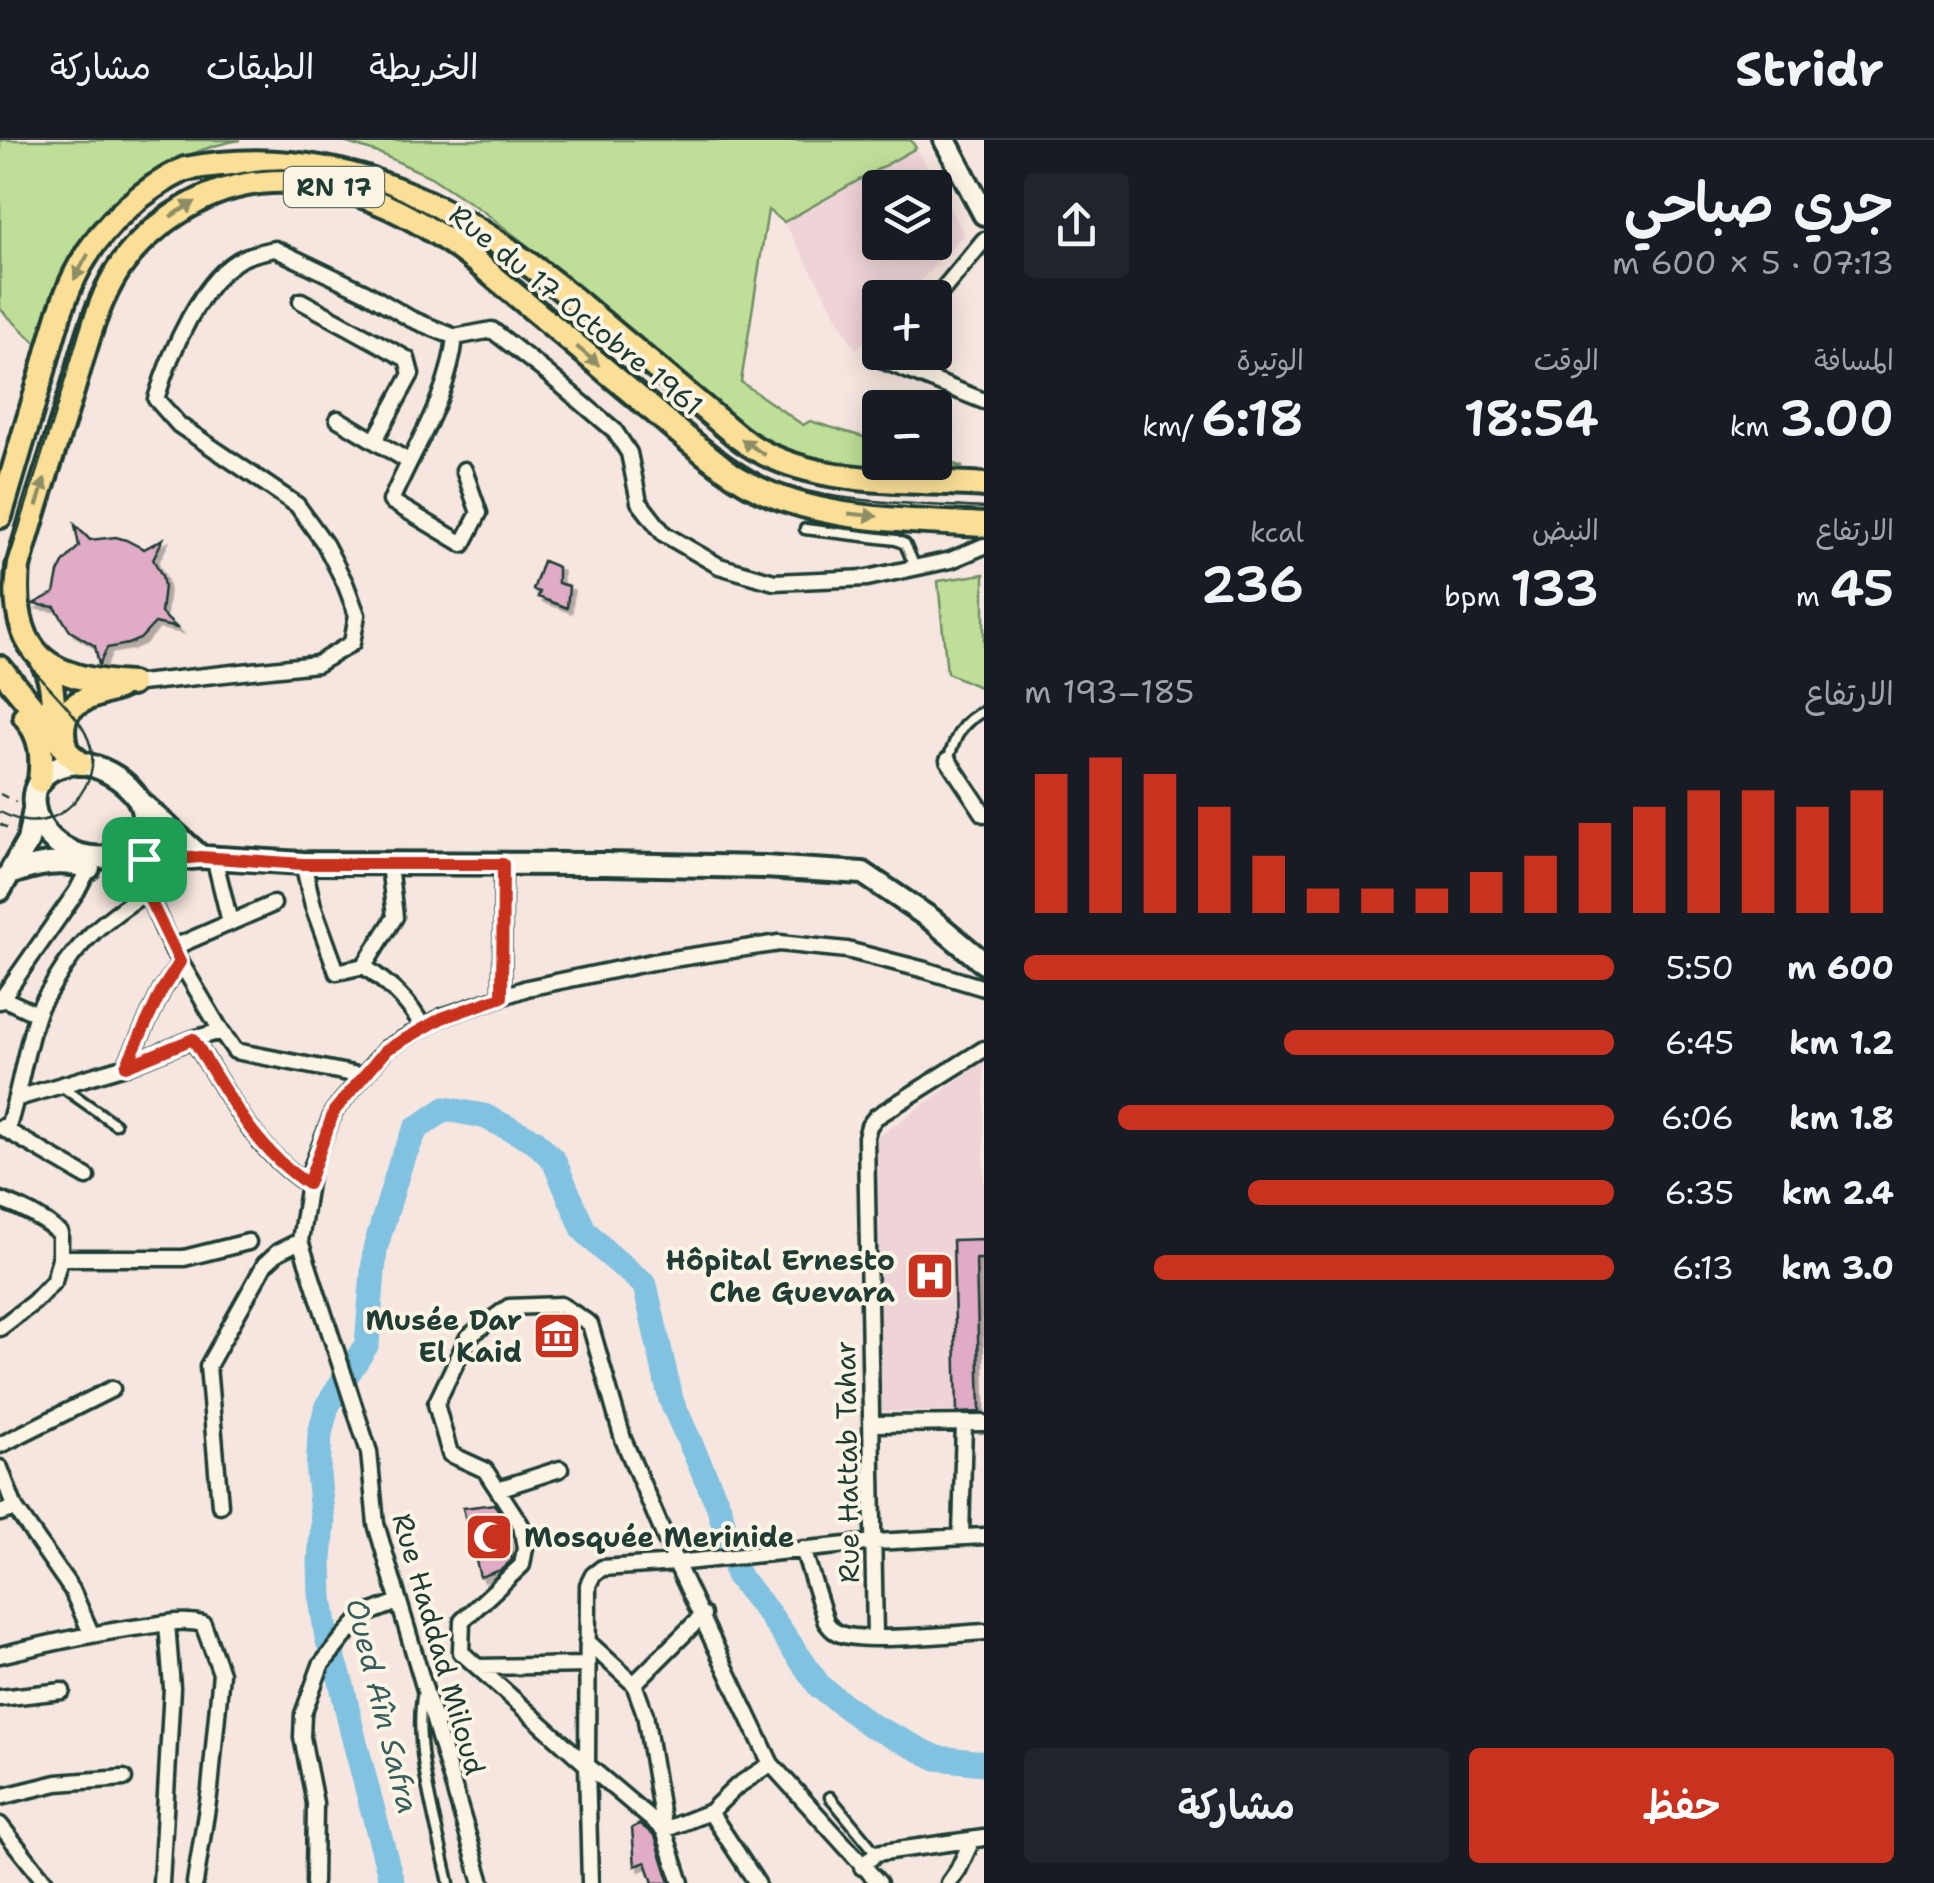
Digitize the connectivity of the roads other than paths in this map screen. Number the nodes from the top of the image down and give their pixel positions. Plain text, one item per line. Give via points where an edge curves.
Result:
1 (945, 140) edge
2 (984, 214) edge
3 (984, 240) edge
4 (951, 280) edge
5 (301, 301) dead end
6 (455, 337) junction
7 (907, 370) edge
8 (984, 400) edge
9 (338, 419) dead end
10 (375, 440) junction
11 (408, 461) junction
12 (464, 470) dead end
13 (978, 482) edge
14 (0, 516) edge
15 (984, 524) edge
16 (805, 529) dead end
17 (984, 546) edge
18 (916, 568) junction
19 (42, 660) junction
20 (0, 668) edge
21 (131, 684) junction
22 (0, 687) edge
23 (984, 711) edge
24 (68, 750) junction
25 (948, 760) joint
26 (40, 782) junction
27 (140, 803) junction
28 (25, 809) junction
29 (984, 814) edge
30 (67, 849) junction
31 (126, 852) junction
32 (208, 857) junction
33 (92, 863) junction
34 (303, 864) junction
35 (388, 864) junction
36 (503, 864) junction
37 (5, 882) edge
38 (146, 892) junction
39 (273, 904) dead end
40 (230, 922) junction
41 (176, 955) junction
42 (984, 963) edge
43 (364, 966) junction
44 (984, 988) edge
45 (502, 997) junction
46 (1, 1000) edge
47 (37, 1014) junction
48 (424, 1028) junction
49 (221, 1031) junction
50 (193, 1039) junction
51 (984, 1049) edge
52 (126, 1066) junction
53 (363, 1076) junction
54 (60, 1085) junction
55 (18, 1098) junction
56 (114, 1124) dead end
57 (3, 1129) edge
58 (87, 1176) dead end
59 (308, 1184) junction
60 (0, 1200) edge
61 (300, 1240) junction
62 (248, 1242) dead end
63 (60, 1258) junction
64 (0, 1328) edge
65 (112, 1389) dead end
66 (964, 1423) junction
67 (984, 1423) edge
68 (872, 1424) junction
69 (0, 1445) edge
70 (0, 1468) edge
71 (560, 1469) dead end
72 (498, 1489) junction
73 (220, 1505) dead end
74 (16, 1508) junction
75 (0, 1514) edge
76 (984, 1536) edge
77 (961, 1537) junction
78 (875, 1542) junction
79 (803, 1549) junction
80 (684, 1562) junction
81 (398, 1602) junction
82 (703, 1615) junction
83 (167, 1623) junction
84 (984, 1632) edge
85 (90, 1633) junction
86 (875, 1637) junction
87 (587, 1641) junction
88 (0, 1656) edge
89 (586, 1665) junction
90 (478, 1668) junction
91 (634, 1684) junction
92 (423, 1687) junction
93 (62, 1692) dead end
94 (0, 1698) edge
95 (586, 1764) junction
96 (771, 1764) junction
97 (124, 1778) dead end
98 (0, 1797) edge
99 (830, 1797) dead end
100 (710, 1812) junction
101 (0, 1824) edge
102 (664, 1830) junction
103 (978, 1839) edge
104 (876, 1853) junction
105 (862, 1867) junction
106 (954, 1876) edge
107 (37, 1880) edge
108 (161, 1883) edge
109 (195, 1883) edge
110 (314, 1883) edge
111 (450, 1883) edge
112 (482, 1883) edge
113 (590, 1883) edge
114 (680, 1883) edge
115 (757, 1883) edge
116 (879, 1883) edge
117 (972, 1883) edge

1 - 2 main road
3 - 4 street
5 - 10 street via 407,359 411,374
6 - 11 street via 436,410
6 - 18 street via 492,330 614,430 629,453 639,502 664,534 719,566 774,582 867,578
6 - 21 street via 275,249 242,258 211,284 167,361 156,398 178,424 297,505 325,544 358,615 352,643 317,664
7 - 8 street
9 - 10 street
10 - 11 street
11 - 12 street via 392,501 463,544 479,513
13 -> 14 main road, Rue du 17 Octobre 1961 / RN 17 via 831,474 766,456 515,250 432,191 355,157 272,146 225,154 176,174 131,204 98,238 59,317
19 -> 15 main road, Rue du 17 Octobre 1961 / RN 17 via 21,623 18,567 101,303 126,259 162,223 197,200 264,180 344,190 429,228 703,452 762,490 837,512
16 - 18 lane via 896,540
17 - 18 street
19 - 21 main road via 72,676
19 - 24 main road, Rue du 17 Octobre 1961 via 53,684 54,725
20 - 24 main road
21 - 24 main road via 76,702 62,730
22 - 26 main road via 36,732
23 - 25 lane via 957,733
24 - 26 main road
24 - 27 main road via 117,778
25 - 29 street
26 - 28 main road
27 - 31 main road via 142,829
27 - 32 main road
28 - 30 main road
28 - 37 main road via 28,841
30 - 33 main road
30 - 37 main road via 36,852
31 - 32 main road via 154,861
31 - 33 main road
31 - 38 street
32 - 34 main road
32 - 40 street
33 - 37 main road via 30,867
33 - 46 street
34 - 35 main road
34 - 43 street via 337,972
35 - 36 main road
35 - 43 street via 395,918
36 - 42 main road via 862,873
36 - 45 street
38 - 41 street
38 - 47 street via 84,940
39 - 40 street
40 - 41 street
41 - 49 street
41 - 52 street
43 - 48 street via 392,986
44 - 45 street via 847,950 779,944 652,962
45 - 48 street
46 - 47 street
47 - 55 street
48 - 53 street via 386,1050
49 - 50 street
49 - 53 street via 235,1052
50 - 52 street
50 - 59 street via 251,1132
51 - 68 street, Rue Hattab Tahar via 868,1126
52 - 54 street
53 - 59 street via 334,1111
54 - 55 street
54 - 56 lane
55 - 57 street
57 - 58 street
59 - 61 street
60 - 63 street via 60,1233
61 - 73 street via 265,1264 208,1366
61 - 81 street, Rue Haddad Miloud via 369,1452 376,1524
62 - 63 street via 184,1258
63 - 64 street via 54,1281
65 - 69 street
66 - 67 street
66 - 68 street
66 - 77 street
68 - 78 street, Rue Hattab Tahar
70 - 74 street
71 - 72 street
72 - 80 street via 485,1470 450,1454 436,1404 468,1337 509,1306 562,1305 590,1324 623,1439
72 - 90 street via 521,1525 525,1548 522,1565 462,1621 461,1652
74 - 75 street
74 - 85 street via 72,1590
76 - 77 street
77 - 78 street
78 - 79 street
78 - 86 street, Rue Hattab Tahar
79 - 80 street
79 - 86 street via 833,1631
80 - 82 street
80 - 87 street via 602,1568 593,1575
81 - 92 street, Rue Haddad Miloud
81 - 110 street via 364,1616 343,1638 321,1666 303,1714 315,1803
82 - 91 street
82 - 96 street
83 - 85 street
83 - 108 street via 172,1688
83 - 109 street via 203,1624 221,1673
84 - 86 street
85 - 88 street
87 - 89 street
87 - 91 street
89 - 90 street
89 - 95 street
90 - 95 street
91 - 102 street
92 - 111 lane via 421,1748
92 - 112 street, Rue Haddad Miloud
93 - 94 street
95 - 102 street
95 - 113 street
96 - 100 street
96 - 105 street
97 - 98 street via 57,1782
99 - 104 lane
100 - 102 street
100 - 115 street
101 - 107 street
102 - 114 street
103 - 104 street
103 - 106 street
104 - 105 street
105 - 116 street
106 - 117 street

